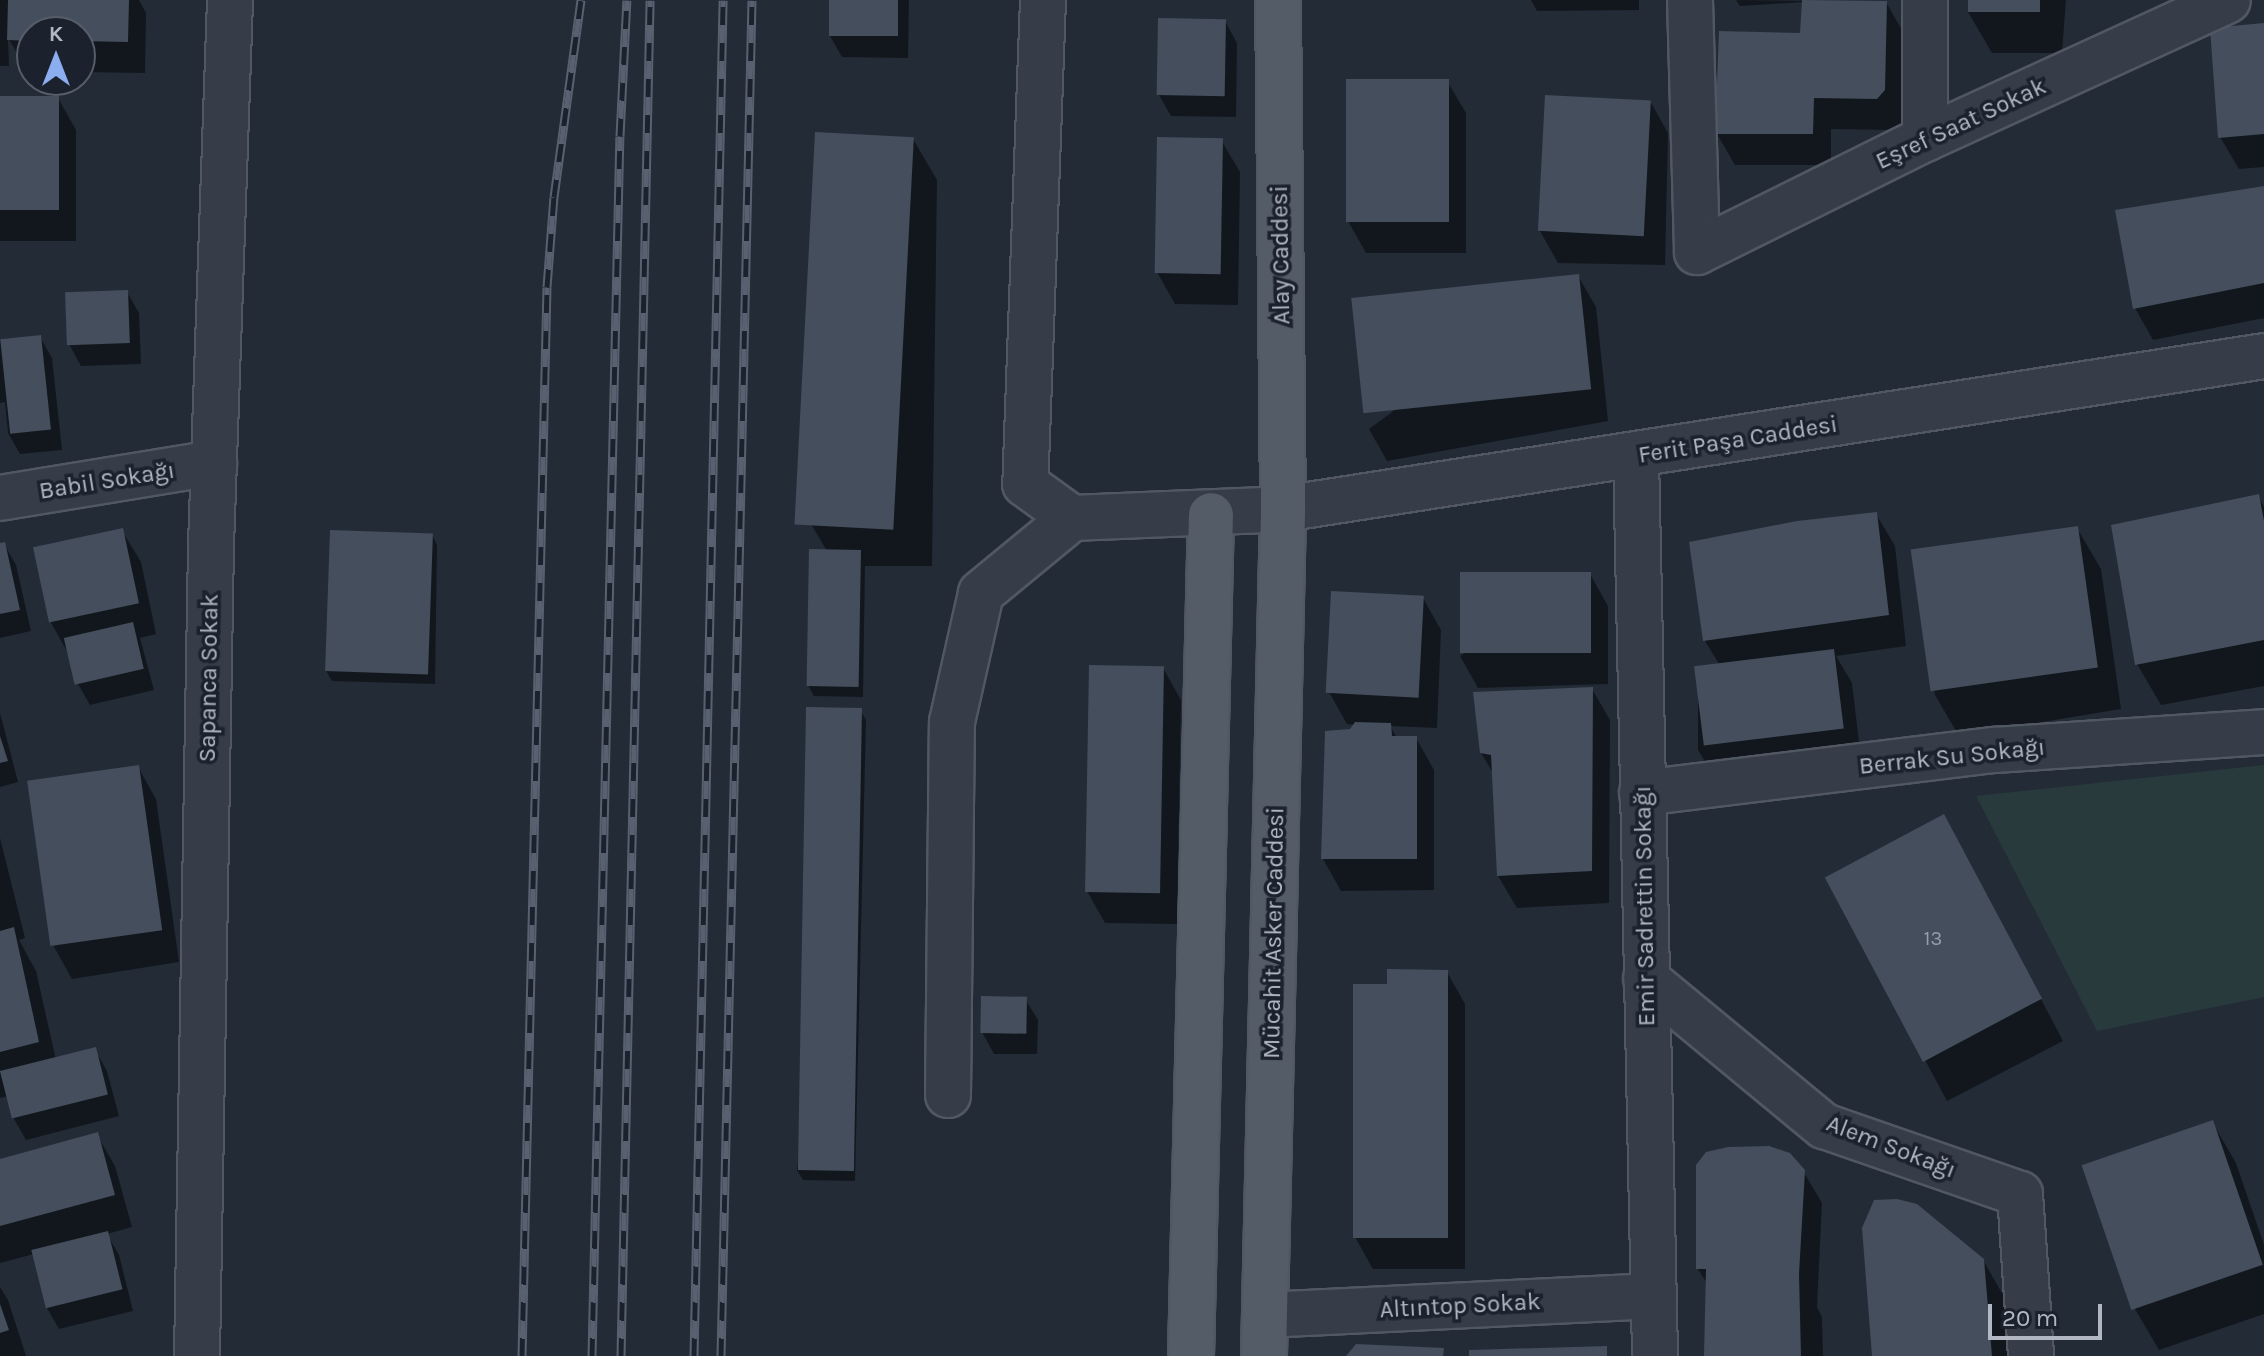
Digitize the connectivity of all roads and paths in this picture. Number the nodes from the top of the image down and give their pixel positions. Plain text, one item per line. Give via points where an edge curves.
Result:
1 (230, 0) edge
2 (1043, 0) edge
3 (1278, 0) edge
4 (1690, 0) edge
5 (1925, 0) edge
6 (2228, 0) edge
7 (1925, 139) junction
8 (2264, 356) edge
9 (1636, 456) junction
10 (214, 463) junction
11 (0, 498) edge
12 (1283, 509) junction
13 (1211, 515) junction
14 (1072, 518) junction
15 (2264, 732) edge
16 (1642, 793) junction
17 (1646, 979) junction
18 (948, 1095) dead end
19 (1654, 1296) junction
20 (1265, 1336) edge
21 (197, 1356) edge
22 (1191, 1356) edge
23 (1655, 1356) edge
24 (2031, 1356) edge

1 - 10 street, Sapanca Sokak
2 - 14 street via 1025,484
3 - 12 main road, Alay Caddesi
4 - 7 street, Eşref Saat Sokak via 1697,252
5 - 7 street
6 - 7 street, Eşref Saat Sokak
8 - 9 street, Ferit Paşa Caddesi
9 - 12 street, Ferit Paşa Caddesi
9 - 16 street, Emir Sadrettin Sokağı
10 - 11 street, Babil Sokağı
10 - 21 street, Sapanca Sokak
12 - 13 street, Ferit Paşa Caddesi
12 - 20 main road, Mücahit Asker Caddesi
13 - 14 street, Ferit Paşa Caddesi
13 - 22 main road
14 - 18 street via 981,593 952,722
15 - 16 street, Berrak Su Sokağı via 1994,750
16 - 17 street, Emir Sadrettin Sokağı
17 - 19 street, Emir Sadrettin Sokağı
17 - 24 street, Alem Sokağı via 1824,1126 2020,1194
19 - 20 street, Altıntop Sokak
19 - 23 street, Emir Sadrettin Sokağı

